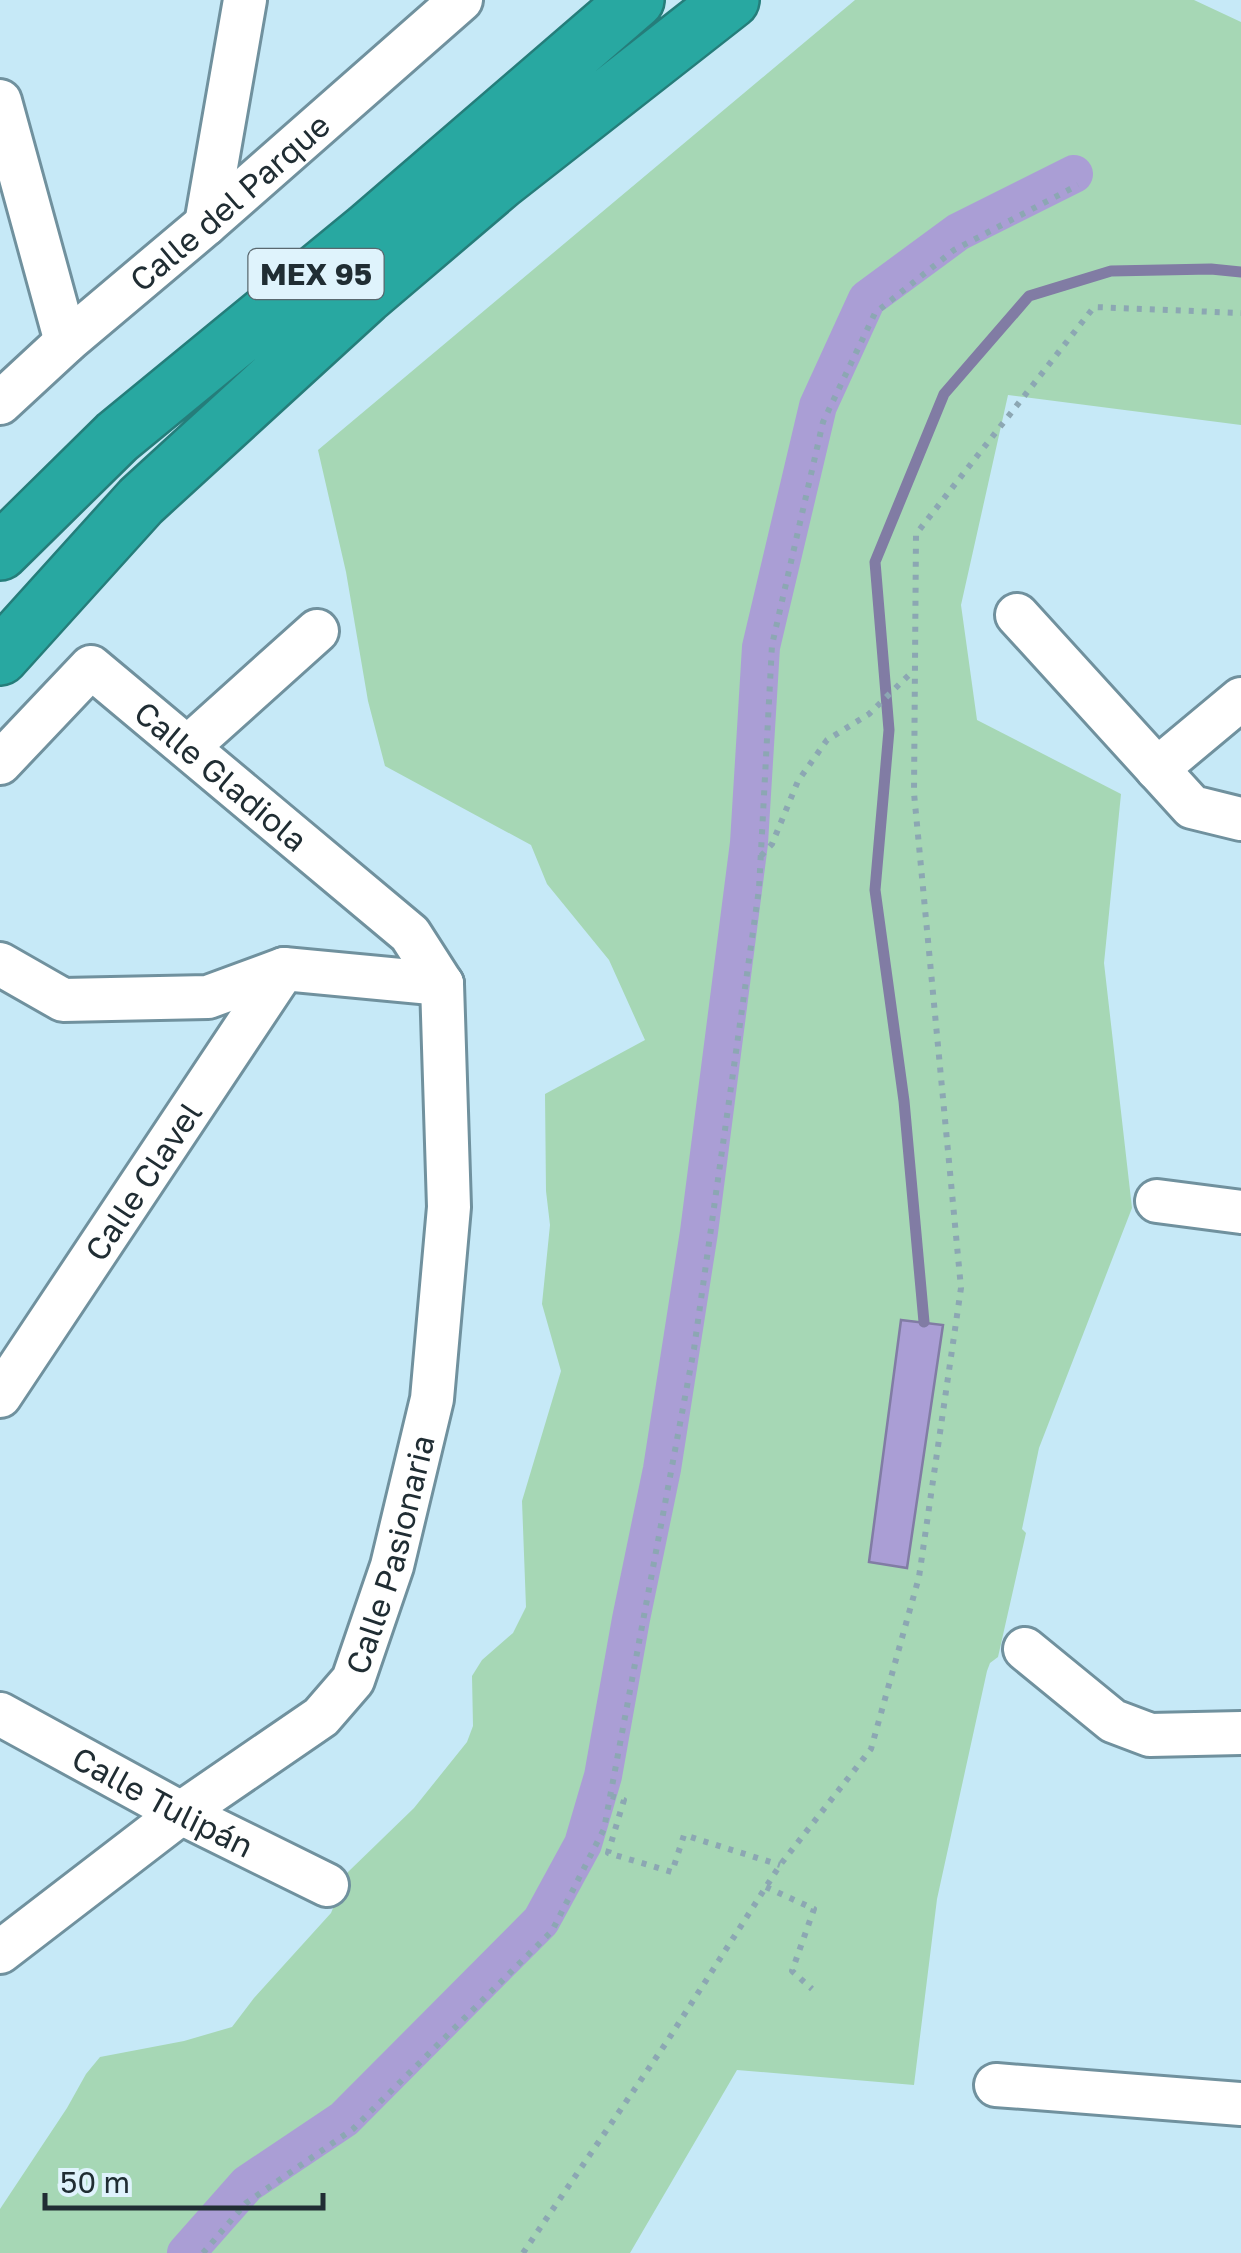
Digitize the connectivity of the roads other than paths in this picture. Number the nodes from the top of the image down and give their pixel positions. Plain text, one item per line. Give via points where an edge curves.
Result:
1 (245, 0) edge
2 (461, 0) edge
3 (636, 0) edge
4 (731, 0) edge
5 (0, 101) edge
6 (206, 224) junction
7 (66, 342) junction
8 (0, 402) edge
9 (0, 552) edge
10 (1018, 615) dead end
11 (317, 630) dead end
12 (0, 657) edge
13 (1241, 698) edge
14 (189, 746) junction
15 (0, 763) edge
16 (1158, 770) junction
17 (1239, 817) edge
18 (0, 964) edge
19 (284, 969) junction
20 (442, 984) junction
21 (1157, 1200) dead end
22 (1241, 1212) edge
23 (0, 1396) edge
24 (1025, 1648) dead end
25 (0, 1714) edge
26 (1241, 1734) edge
27 (181, 1814) junction
28 (327, 1885) dead end
29 (0, 1952) edge
30 (996, 2086) dead end
31 (1241, 2104) edge

1 - 6 street
2 - 6 street, Calle del Parque
3 - 9 highway, MEX 95 via 117,437
4 - 12 highway, MEX 95 via 365,296 141,501
5 - 7 street
6 - 7 street, Calle del Parque
7 - 8 street, Calle del Parque
10 - 16 street
11 - 14 street
13 - 16 street
14 - 15 street, Calle Gladiola via 91,666
14 - 20 street, Calle Gladiola via 410,934
16 - 17 street via 1192,808
18 - 19 street via 63,1000 208,998
19 - 20 street
19 - 23 street, Calle Clavel
20 - 27 street, Calle Pasionaria via 449,1207 432,1399 392,1566 353,1680 322,1717
21 - 22 street
24 - 26 street via 1113,1721 1150,1735
25 - 27 street, Calle Tulipán
27 - 28 street, Calle Tulipán
27 - 29 street, Calle Pasionaria
30 - 31 street

